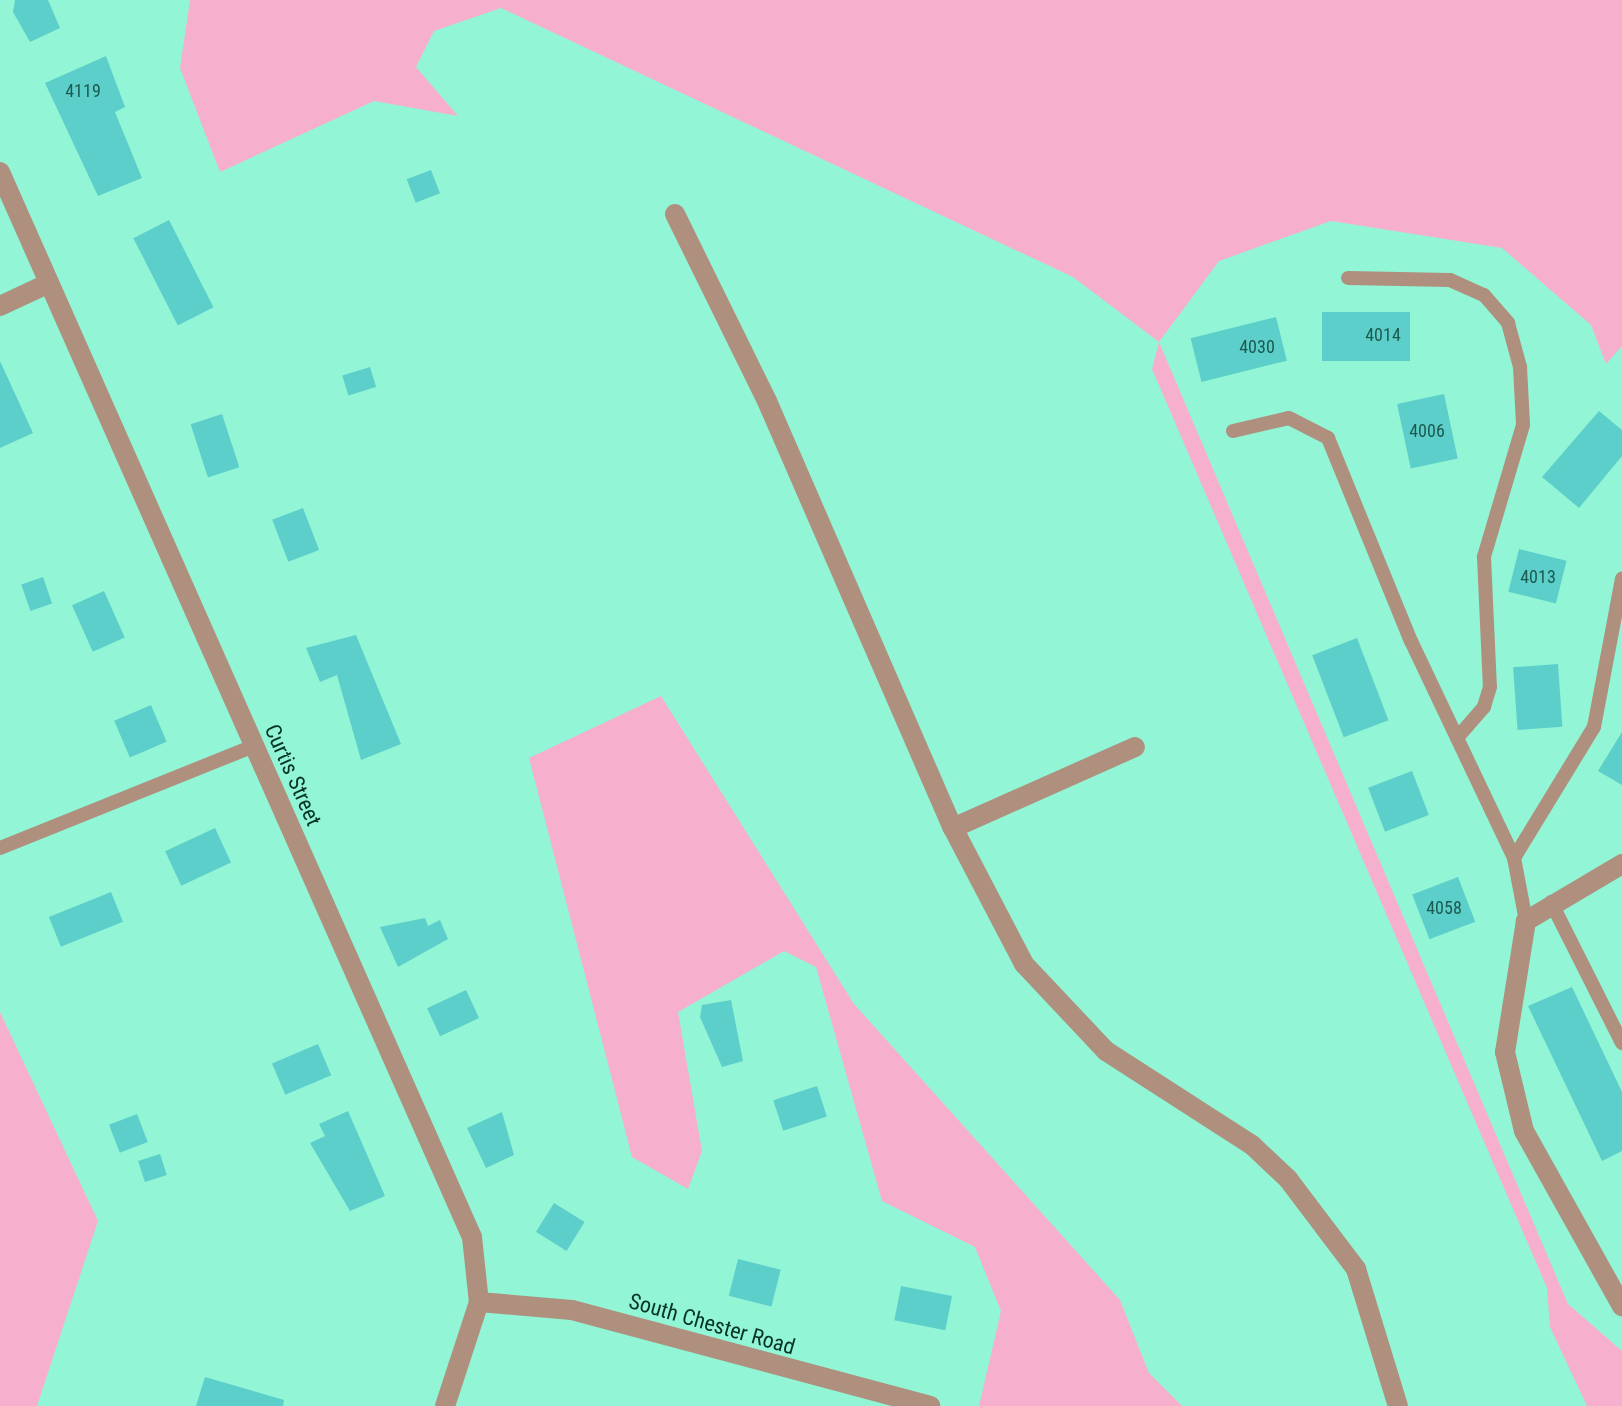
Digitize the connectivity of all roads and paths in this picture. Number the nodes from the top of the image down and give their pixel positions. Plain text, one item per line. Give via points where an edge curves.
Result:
1 (0, 172) edge
2 (675, 214) dead end
3 (1348, 278) dead end
4 (49, 283) junction
5 (0, 306) edge
6 (1233, 431) dead end
7 (1622, 579) edge
8 (1457, 738) junction
9 (254, 746) junction
10 (1135, 747) dead end
11 (953, 828) junction
12 (0, 848) edge
13 (1514, 858) junction
14 (1622, 864) edge
15 (1551, 902) junction
16 (1526, 921) junction
17 (1622, 1043) edge
18 (479, 1302) junction
19 (1622, 1306) edge
20 (445, 1406) edge
21 (930, 1406) edge
22 (1398, 1406) edge

1 - 4 street, Curtis Street
2 - 11 street via 774,416
3 - 8 lane via 1450,280 1484,295 1508,323 1520,367 1523,425 1484,557 1490,687 1484,707
4 - 5 street
4 - 9 street, Curtis Street
6 - 8 lane via 1289,418 1328,438
7 - 13 lane via 1594,727
8 - 13 lane
9 - 12 lane
9 - 18 street, Curtis Street via 472,1237
10 - 11 street
11 - 22 street via 1024,964 1067,1014 1106,1051 1252,1145 1327,1225 1372,1306
13 - 16 lane
14 - 15 street
15 - 16 street
15 - 17 lane
16 - 19 street via 1506,1014 1512,1096
18 - 20 street, Curtis Street
18 - 21 street, South Chester Road via 572,1310

